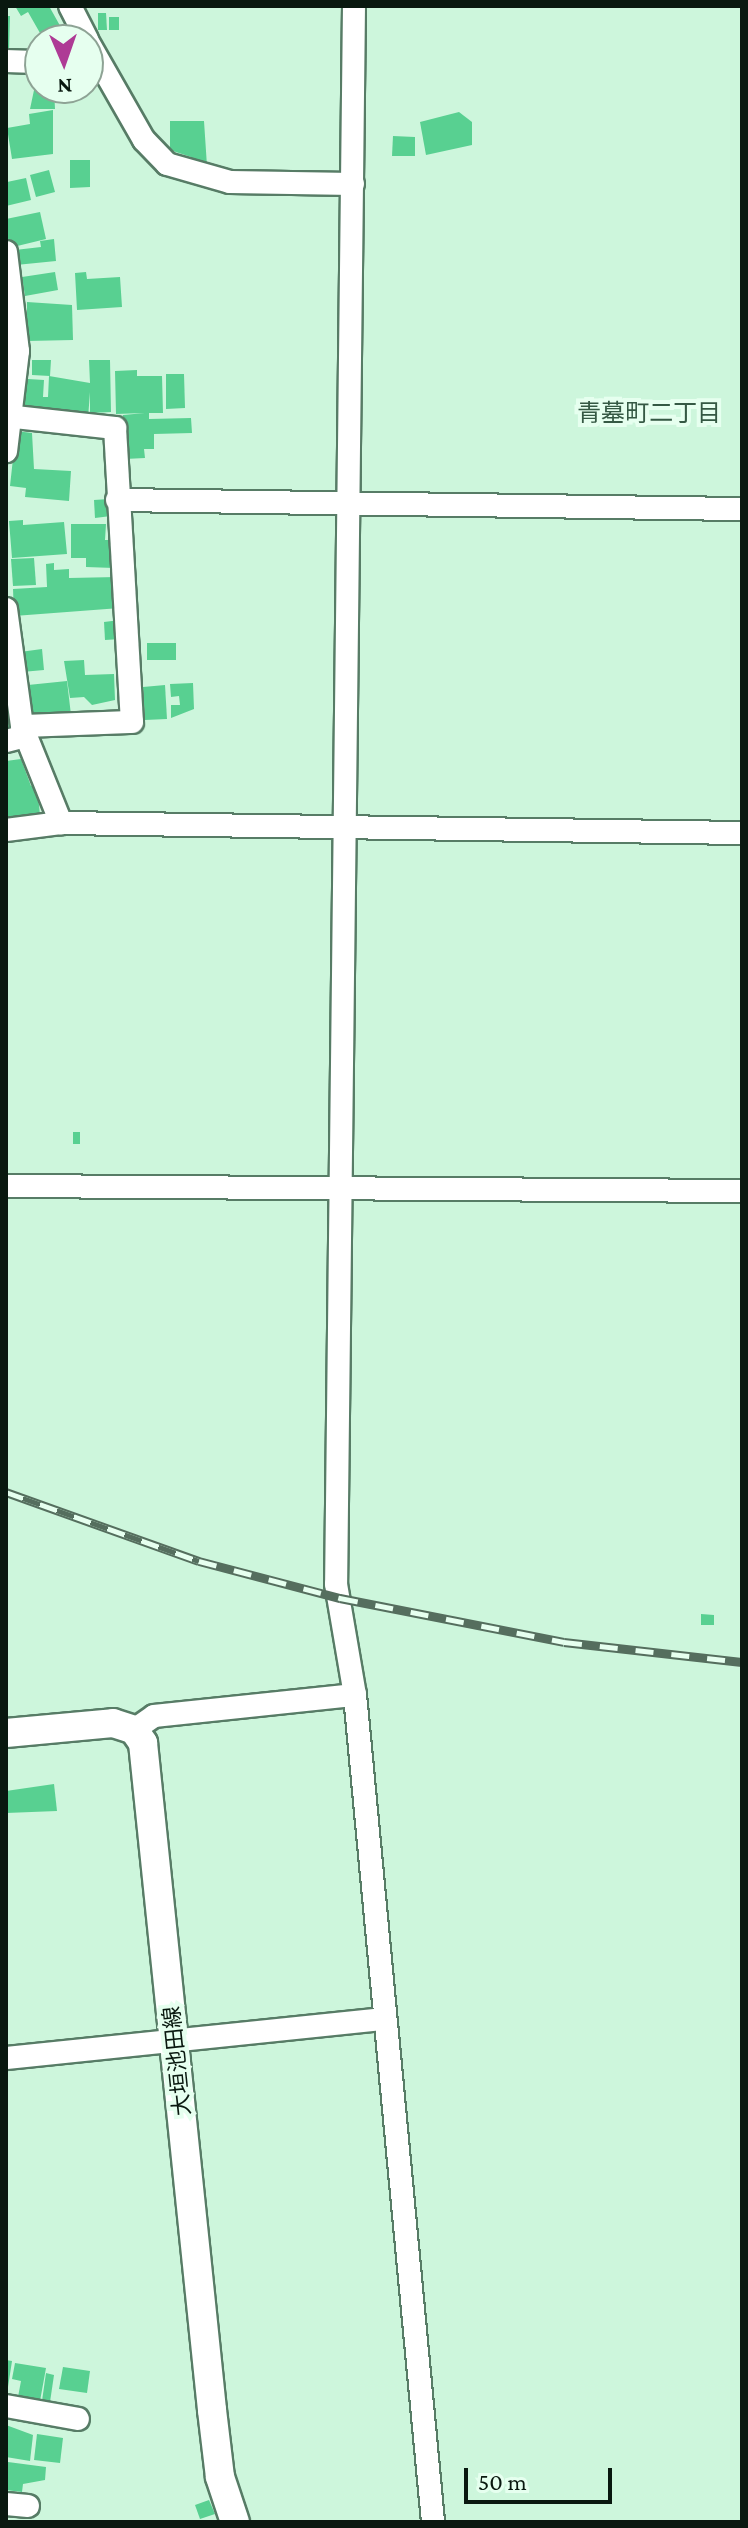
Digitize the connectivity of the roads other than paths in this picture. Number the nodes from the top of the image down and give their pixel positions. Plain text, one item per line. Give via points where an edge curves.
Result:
1 (70, 6) edge
2 (354, 6) edge
3 (79, 24) edge
4 (104, 80) edge
5 (353, 184) junction
6 (6, 252) edge
7 (8, 416) edge
8 (6, 451) edge
9 (117, 500) junction
10 (347, 505) junction
11 (742, 509) edge
12 (6, 609) edge
13 (18, 734) edge
14 (61, 823) junction
15 (6, 830) edge
16 (344, 831) junction
17 (742, 833) edge
18 (6, 1186) edge
19 (343, 1189) junction
20 (742, 1191) edge
21 (355, 1695) junction
22 (134, 1730) junction
23 (6, 1733) edge
24 (383, 2019) junction
25 (175, 2041) junction
26 (6, 2058) edge
27 (6, 2406) edge
28 (78, 2419) dead end
29 (235, 2522) edge
30 (433, 2522) edge

1 - 3 street
2 - 5 street
4 - 5 street via 144,140 167,164 230,182
5 - 10 street
6 - 7 street via 18,351
7 - 8 street
7 - 9 street via 115,428
9 - 10 street
9 - 13 street via 132,722
10 - 11 street
10 - 16 street
12 - 13 street
13 - 14 street
14 - 15 street
14 - 16 street
16 - 17 street
16 - 19 street
18 - 19 street
19 - 20 street
19 - 21 street via 336,1584
21 - 22 street via 154,1716
21 - 24 street
22 - 23 main road via 113,1723
22 - 25 main road, 大垣池田線 via 143,1743
24 - 25 street
24 - 30 street
25 - 26 street
25 - 29 main road, 大垣池田線 via 217,2450
27 - 28 street

